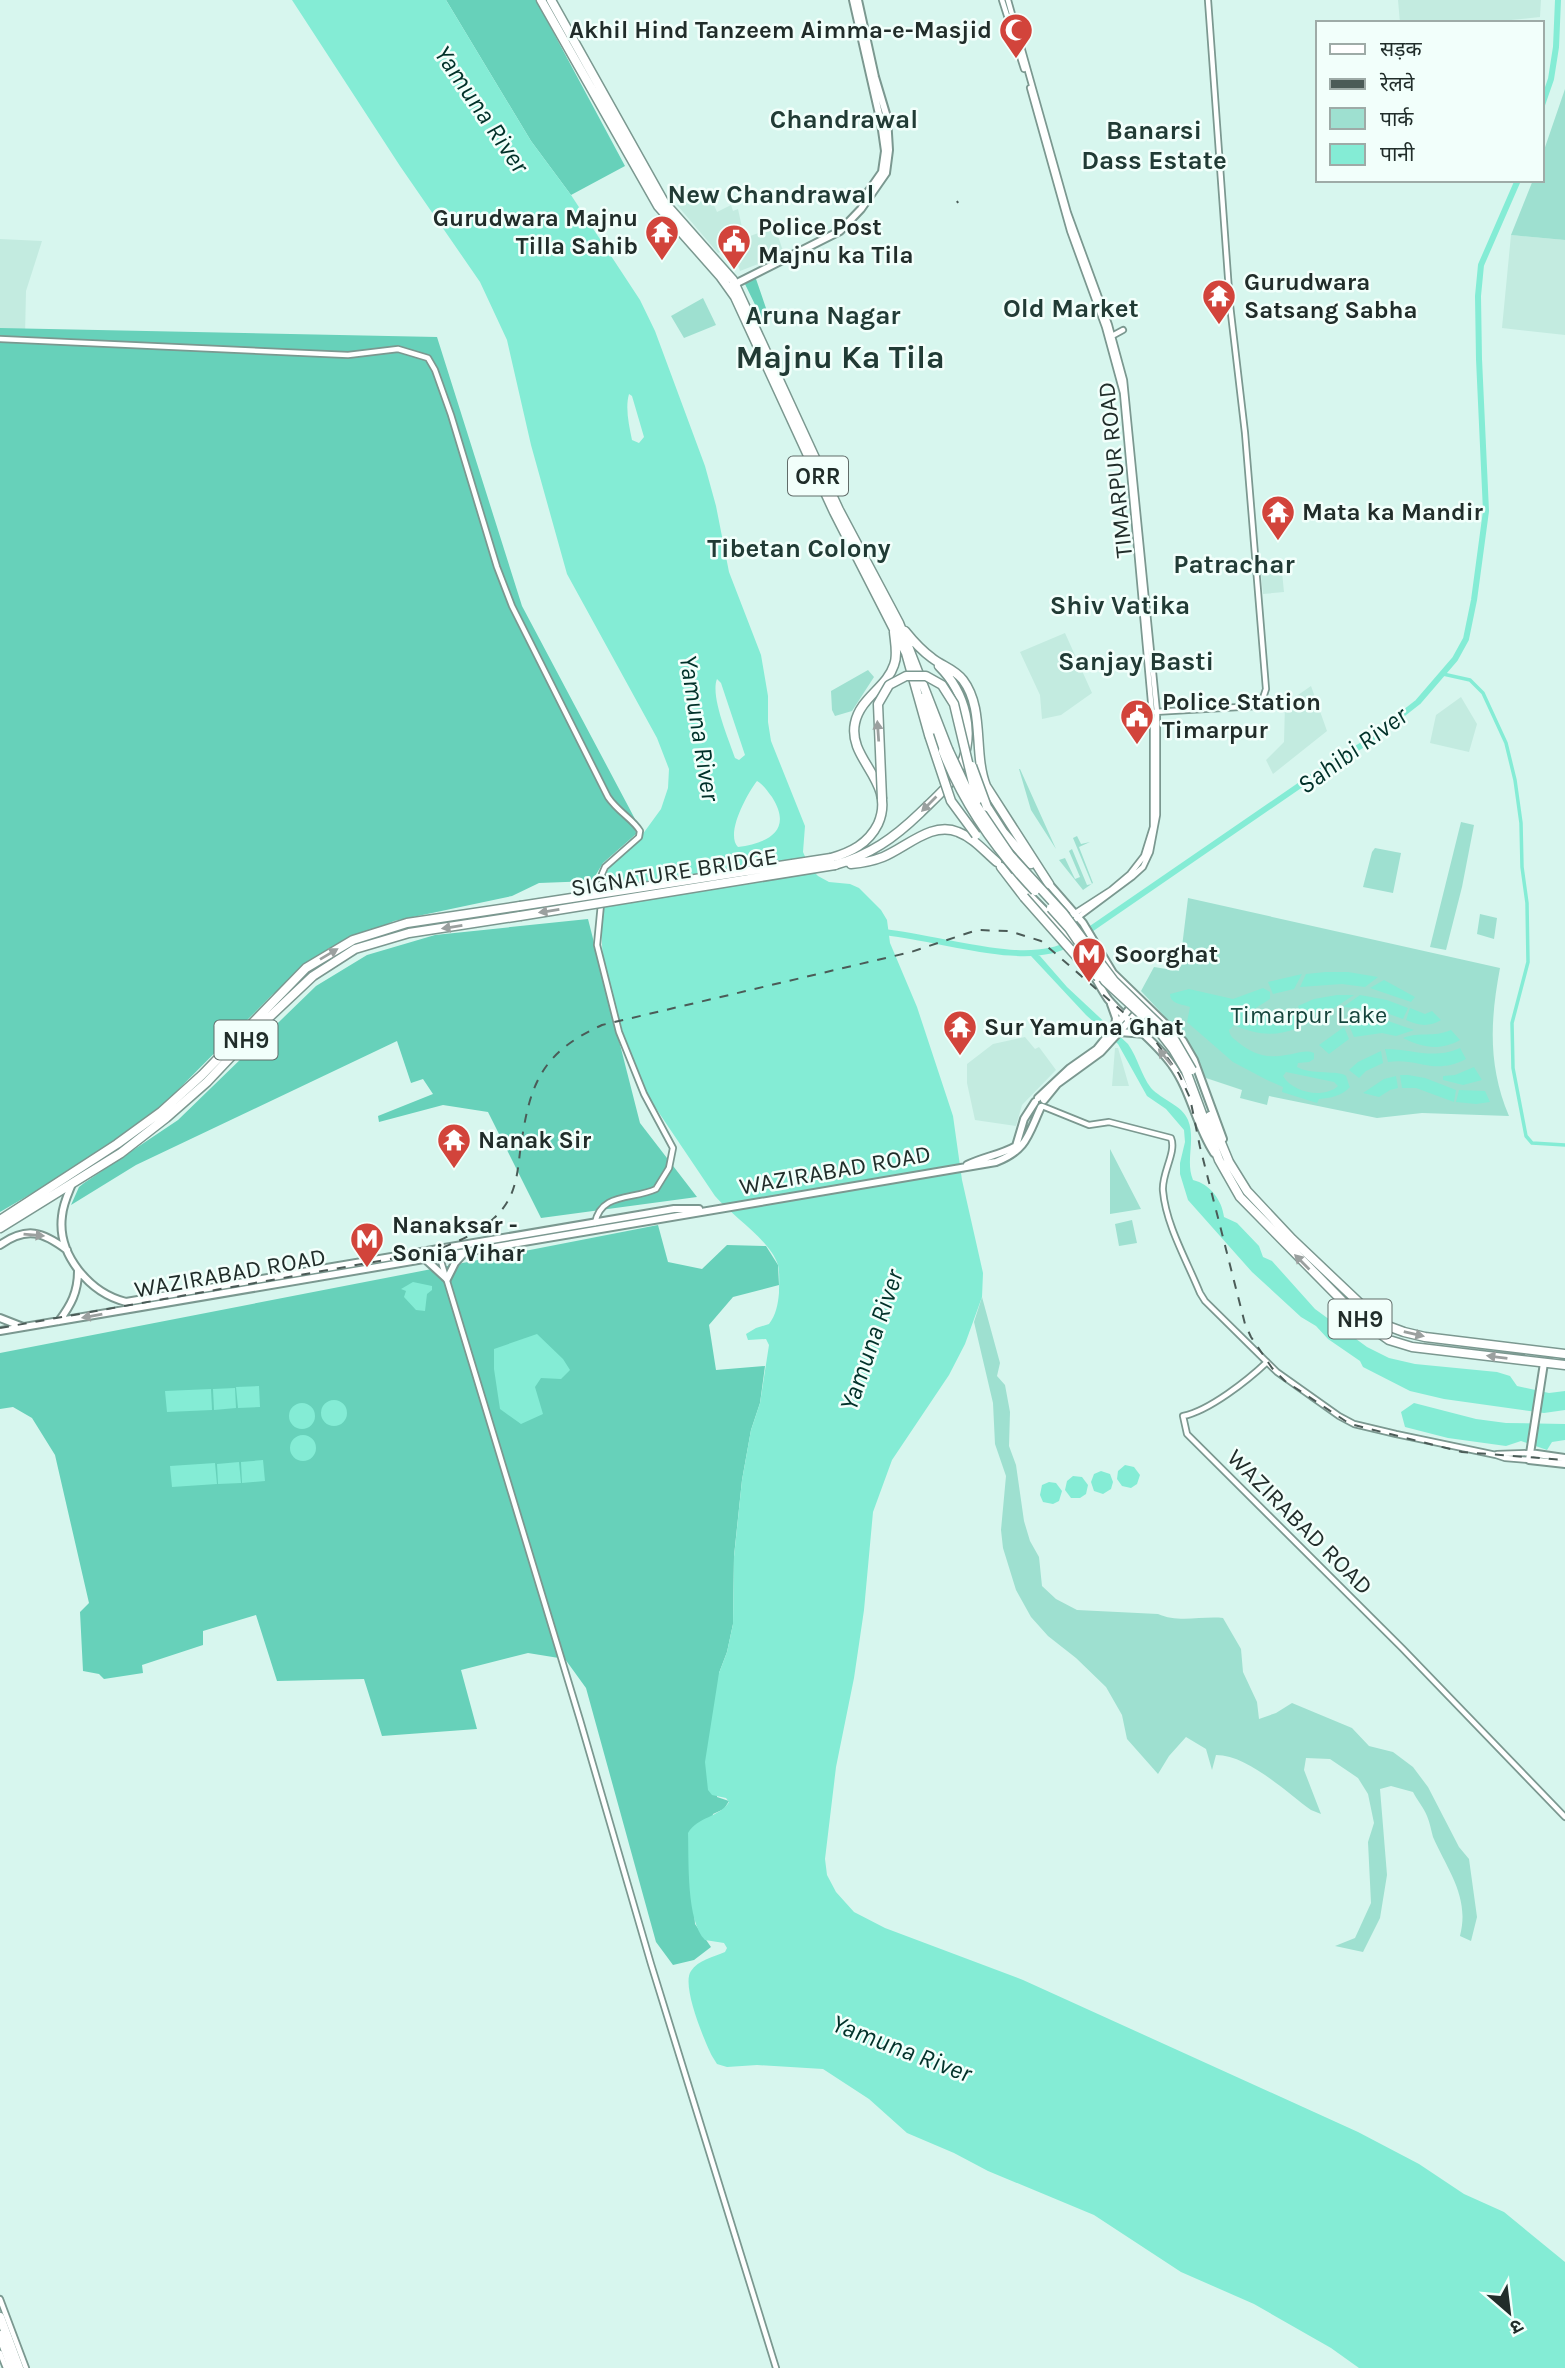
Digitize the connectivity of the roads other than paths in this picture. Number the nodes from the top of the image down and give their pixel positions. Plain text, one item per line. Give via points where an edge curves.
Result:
1 (541, 0) edge
2 (551, 0) edge
3 (853, 0) edge
4 (858, 0) edge
5 (1002, 0) edge
6 (1008, 0) edge
7 (1208, 0) edge
8 (565, 33) junction
9 (1028, 75) junction
10 (734, 282) junction
11 (1123, 330) dead end
12 (1112, 336) junction
13 (0, 339) edge
14 (896, 625) junction
15 (934, 660) junction
16 (915, 683) junction
17 (1154, 712) junction
18 (957, 720) junction
19 (946, 750) junction
20 (882, 799) junction
21 (988, 826) junction
22 (974, 837) junction
23 (833, 861) junction
24 (999, 864) junction
25 (1049, 884) junction
26 (1078, 918) junction
27 (1060, 926) junction
28 (1113, 973) junction
29 (1099, 984) junction
30 (1127, 986) junction
31 (1114, 990) junction
32 (1109, 999) junction
33 (1141, 1001) junction
34 (1127, 1017) junction
35 (1161, 1018) junction
36 (1117, 1030) junction
37 (1146, 1034) junction
38 (1189, 1070) junction
39 (1041, 1102) junction
40 (1022, 1141) junction
41 (1222, 1158) junction
42 (72, 1182) junction
43 (0, 1220) edge
44 (595, 1226) junction
45 (0, 1228) edge
46 (0, 1245) edge
47 (67, 1250) junction
48 (466, 1251) junction
49 (439, 1252) junction
50 (424, 1258) junction
51 (78, 1269) junction
52 (447, 1279) junction
53 (0, 1318) edge
54 (58, 1322) junction
55 (25, 1328) junction
56 (0, 1331) edge
57 (1565, 1354) edge
58 (1266, 1363) junction
59 (1565, 1365) edge
60 (1543, 1367) junction
61 (1532, 1436) junction
62 (1545, 1455) junction
63 (1529, 1456) junction
64 (1565, 1458) edge
65 (1565, 1465) edge
66 (1565, 1817) edge
67 (0, 2299) edge
68 (0, 2317) edge
69 (0, 2335) edge
70 (0, 2353) edge
71 (6, 2368) edge
72 (12, 2368) edge
73 (19, 2368) edge
74 (26, 2368) edge
75 (776, 2368) edge

1 - 8 highway, ORR
2 - 8 highway, ORR
3 - 10 main road via 881,122 882,172 838,228
4 - 10 main road via 887,117 890,150 886,173 840,231
5 - 9 street, TIMARPUR ROAD
6 - 9 street, TIMARPUR ROAD
7 - 17 street via 1266,689 1256,706
8 - 10 highway, ORR via 664,202
8 - 14 highway, ORR via 658,206 735,297 834,512
9 - 12 street, TIMARPUR ROAD via 1068,213
9 - 17 street, TIMARPUR ROAD via 1070,231 1124,393
10 - 14 highway, ORR
11 - 12 street
12 - 17 street, TIMARPUR ROAD via 1128,400
13 - 44 street via 348,355 398,349 431,361 512,606 608,797 640,831 602,874 597,945 621,1040 672,1153 656,1189 604,1205 597,1212
14 - 15 highway, ORR
14 - 16 highway, ORR
14 - 19 highway, ORR
14 - 20 highway, bridge via 895,663 855,720 854,739
15 -> 23 highway via 960,693 966,716 963,759 955,776 879,848
15 - 25 highway, ORR via 966,685 975,711 986,786
16 - 19 highway
16 - 22 highway, bridge via 951,801
17 - 26 street, TIMARPUR ROAD via 1153,827 1144,856
20 -> 18 highway, bridge via 877,709 886,689 906,676 930,677 948,691
18 - 21 highway, bridge via 971,783
18 - 25 highway, bridge via 987,807
19 - 21 highway, bridge
19 - 31 highway, bridge via 962,794 988,835 1069,928
20 - 23 highway via 880,819 871,836
21 - 38 highway, bridge via 1114,981 1174,1039
22 - 23 highway via 935,831 880,858
22 - 24 highway
23 -> 42 highway, SIGNATURE BRIDGE / NH9, bridge via 409,933 355,949 313,976 166,1118 121,1153
43 -> 23 highway, SIGNATURE BRIDGE / NH9, bridge via 161,1112 306,968 353,940 407,923
24 - 27 main road
24 - 31 highway, bridge via 1085,966
25 - 26 main road, ORR
26 - 27 street, TIMARPUR ROAD
26 - 28 main road
27 - 29 main road
28 - 29 main road
28 - 30 main road
29 - 32 main road
30 - 32 main road
30 - 33 main road
31 - 38 highway, bridge via 1164,1037
32 - 34 main road
32 - 36 main road
33 - 34 main road, WAZIRABAD ROAD
33 - 35 main road
34 - 36 main road, WAZIRABAD ROAD
34 - 37 main road
35 - 37 main road
35 - 41 main road via 1194,1060 1221,1131
36 - 37 main road
36 - 39 main road, WAZIRABAD ROAD via 1095,1057 1057,1084
41 -> 37 main road via 1206,1141 1180,1078
38 - 41 highway, NH9
39 - 40 main road, WAZIRABAD ROAD via 1033,1127
39 - 40 main road, WAZIRABAD ROAD via 1024,1119
39 - 58 street via 1089,1125 1109,1122 1171,1138 1163,1194 1200,1293
40 - 44 main road, WAZIRABAD ROAD via 999,1155 962,1167
41 -> 57 highway, NH9 via 1292,1239 1385,1325 1426,1337
60 -> 41 highway, NH9 via 1412,1347 1379,1334 1240,1197
42 - 45 highway, NH9
42 - 47 main road via 61,1217
44 - 48 main road, WAZIRABAD ROAD
44 - 49 main road, WAZIRABAD ROAD
46 -> 47 main road via 35,1233
47 - 51 main road
48 - 49 main road, WAZIRABAD ROAD
48 - 52 main road
49 - 50 main road, WAZIRABAD ROAD
49 - 51 main road, WAZIRABAD ROAD via 126,1302 111,1298
49 - 52 street
50 - 52 main road
50 -> 54 main road, WAZIRABAD ROAD
51 - 54 main road via 76,1292
52 - 75 street
53 - 55 main road
54 - 55 main road, WAZIRABAD ROAD
55 - 56 main road, WAZIRABAD ROAD
58 - 63 street via 1354,1424 1505,1458
58 - 66 street, WAZIRABAD ROAD via 1242,1384 1183,1416 1191,1439
59 - 60 highway, NH9
60 - 61 main road
61 - 62 main road
61 - 63 main road
62 - 63 main road
62 - 64 main road
63 - 65 main road
67 - 74 street
68 - 73 highway
69 - 72 highway
70 - 71 street

